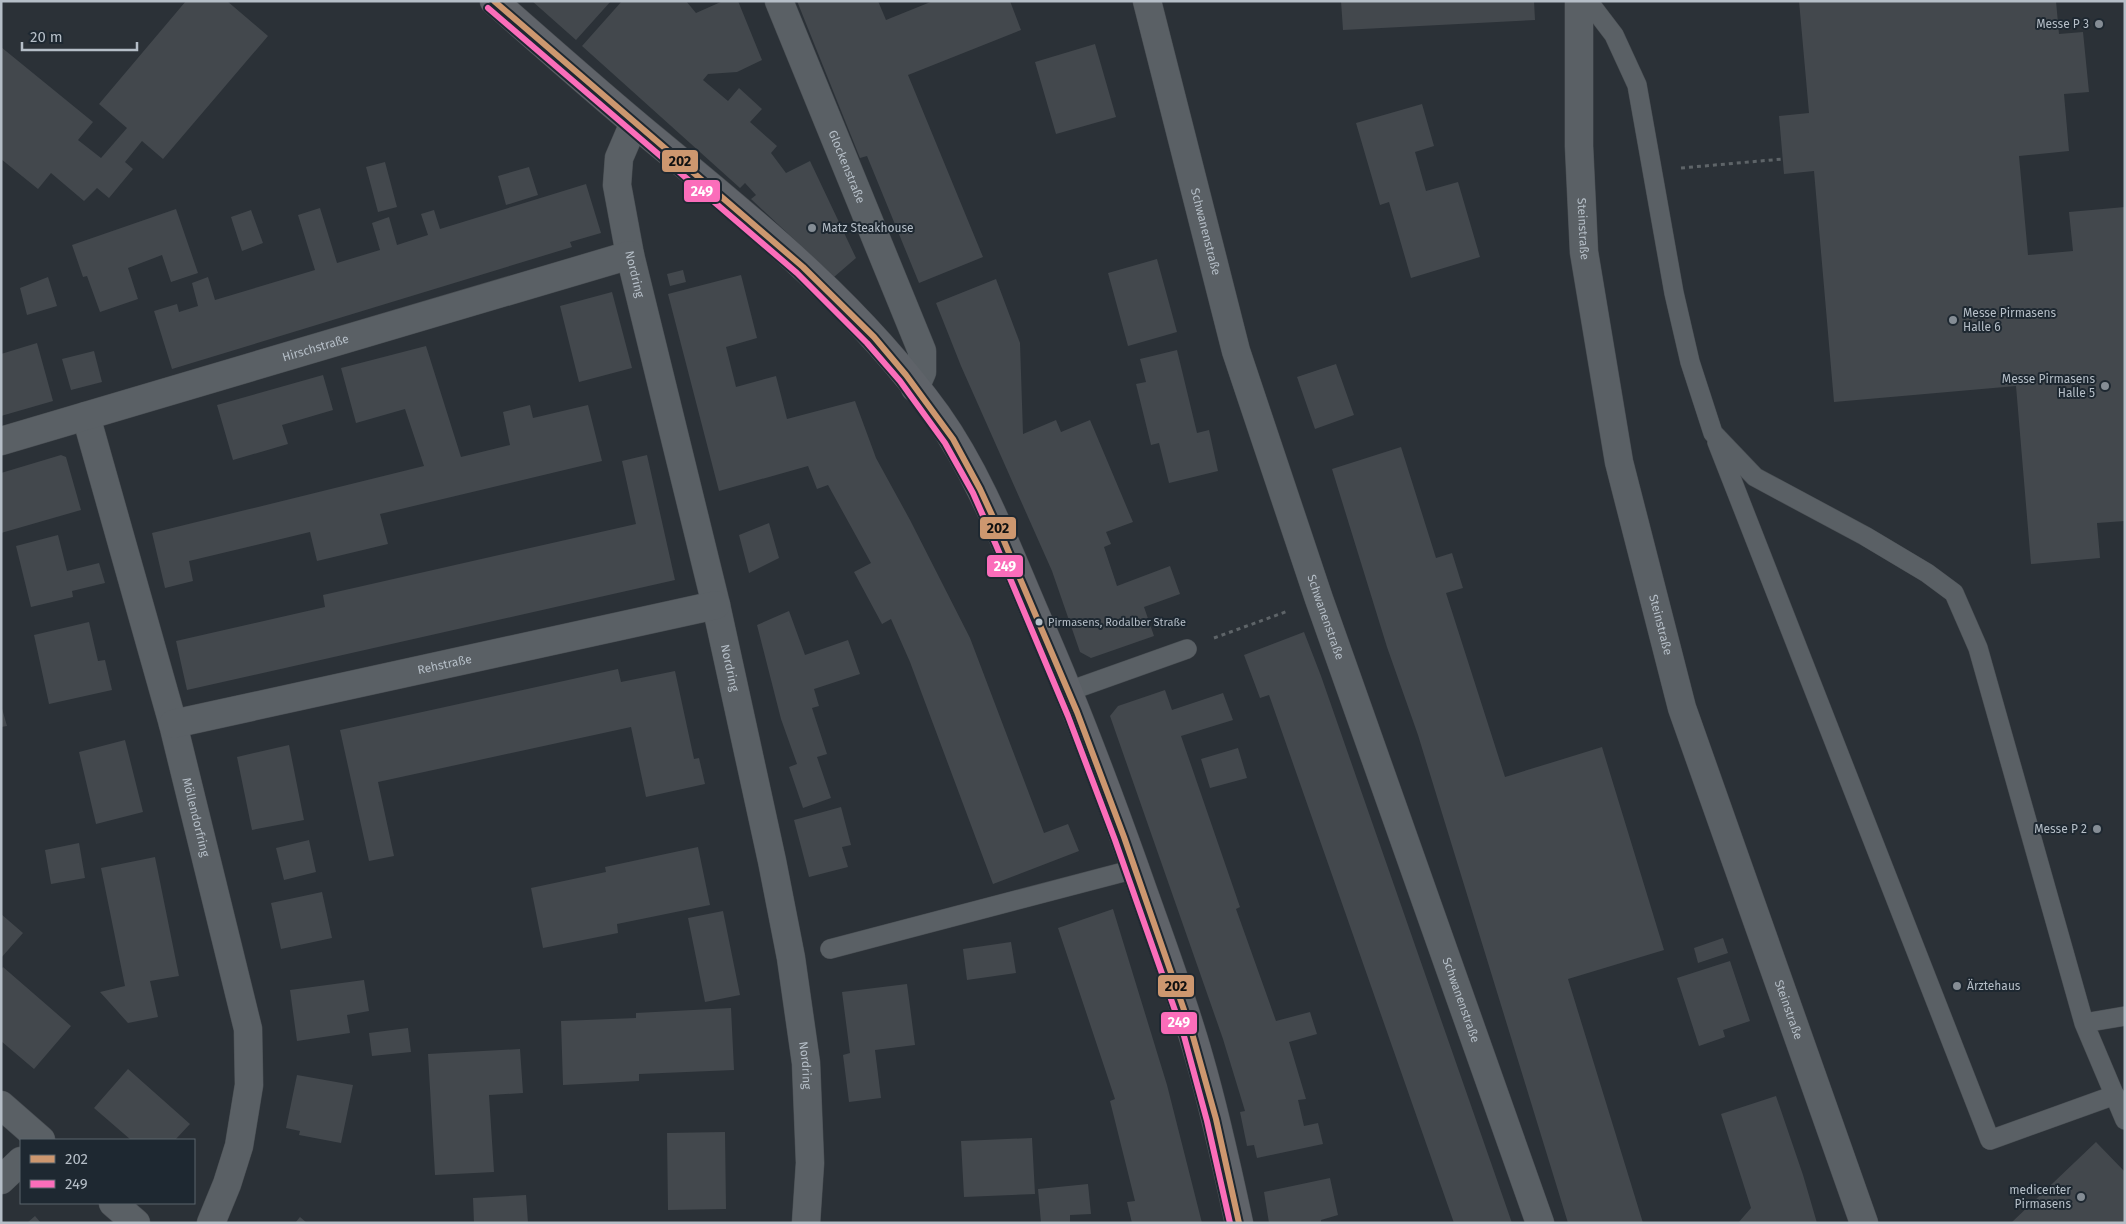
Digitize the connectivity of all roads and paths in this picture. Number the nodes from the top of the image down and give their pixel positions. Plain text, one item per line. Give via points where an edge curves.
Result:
1 (494, 1) edge
2 (779, 1) edge
3 (1147, 1) edge
4 (1579, 1) edge
5 (1588, 1) edge
6 (634, 123) junction
7 (1783, 159) dead end
8 (1690, 167) dead end
9 (630, 255) junction
10 (915, 388) junction
11 (86, 416) junction
12 (1713, 433) junction
13 (1, 442) edge
14 (716, 606) junction
15 (1281, 613) dead end
16 (1186, 649) joint
17 (1069, 690) junction
18 (173, 724) junction
19 (1135, 869) junction
20 (830, 950) dead end
21 (2125, 1016) edge
22 (2084, 1023) junction
23 (2115, 1095) junction
24 (1, 1105) edge
25 (2125, 1120) edge
26 (40, 1139) edge
27 (20, 1162) edge
28 (1, 1180) edge
29 (114, 1204) edge
30 (136, 1223) edge
31 (210, 1223) edge
32 (806, 1223) edge
33 (1239, 1223) edge
34 (1540, 1223) edge
35 (1864, 1223) edge

1 - 6 main road
2 - 10 street, Glockenstraße via 922,351 922,372
3 - 34 street, Schwanenstraße via 1236,350 1319,599
4 - 35 street, Steinstraße via 1579,146 1584,252 1619,462 1682,708
5 - 12 lane via 1614,36 1637,85 1674,293 1690,362
6 - 9 street, Nordring via 619,158 617,185
6 - 10 main road via 739,210 837,299
7 - 8 path
9 - 11 street, Hirschstraße
9 - 14 street, Nordring
10 - 17 main road via 965,458
11 - 13 street, Hirschstraße
11 - 18 street, Möllendorfring
12 - 22 lane via 1755,477 1927,572 1954,593 1978,648
12 - 23 lane via 1990,1140
14 - 18 street, Rehstraße
14 - 32 street, Nordring via 791,958 806,1063 810,1163
15 - 16 path
16 - 17 lane
17 - 19 main road
18 - 31 street, Möllendorfring via 248,1029 249,1085 238,1146 227,1184
19 - 20 lane
19 - 33 main road via 1200,1058
21 - 22 lane
22 - 23 lane
23 - 25 lane
24 - 26 street
27 - 28 street
29 - 30 street

